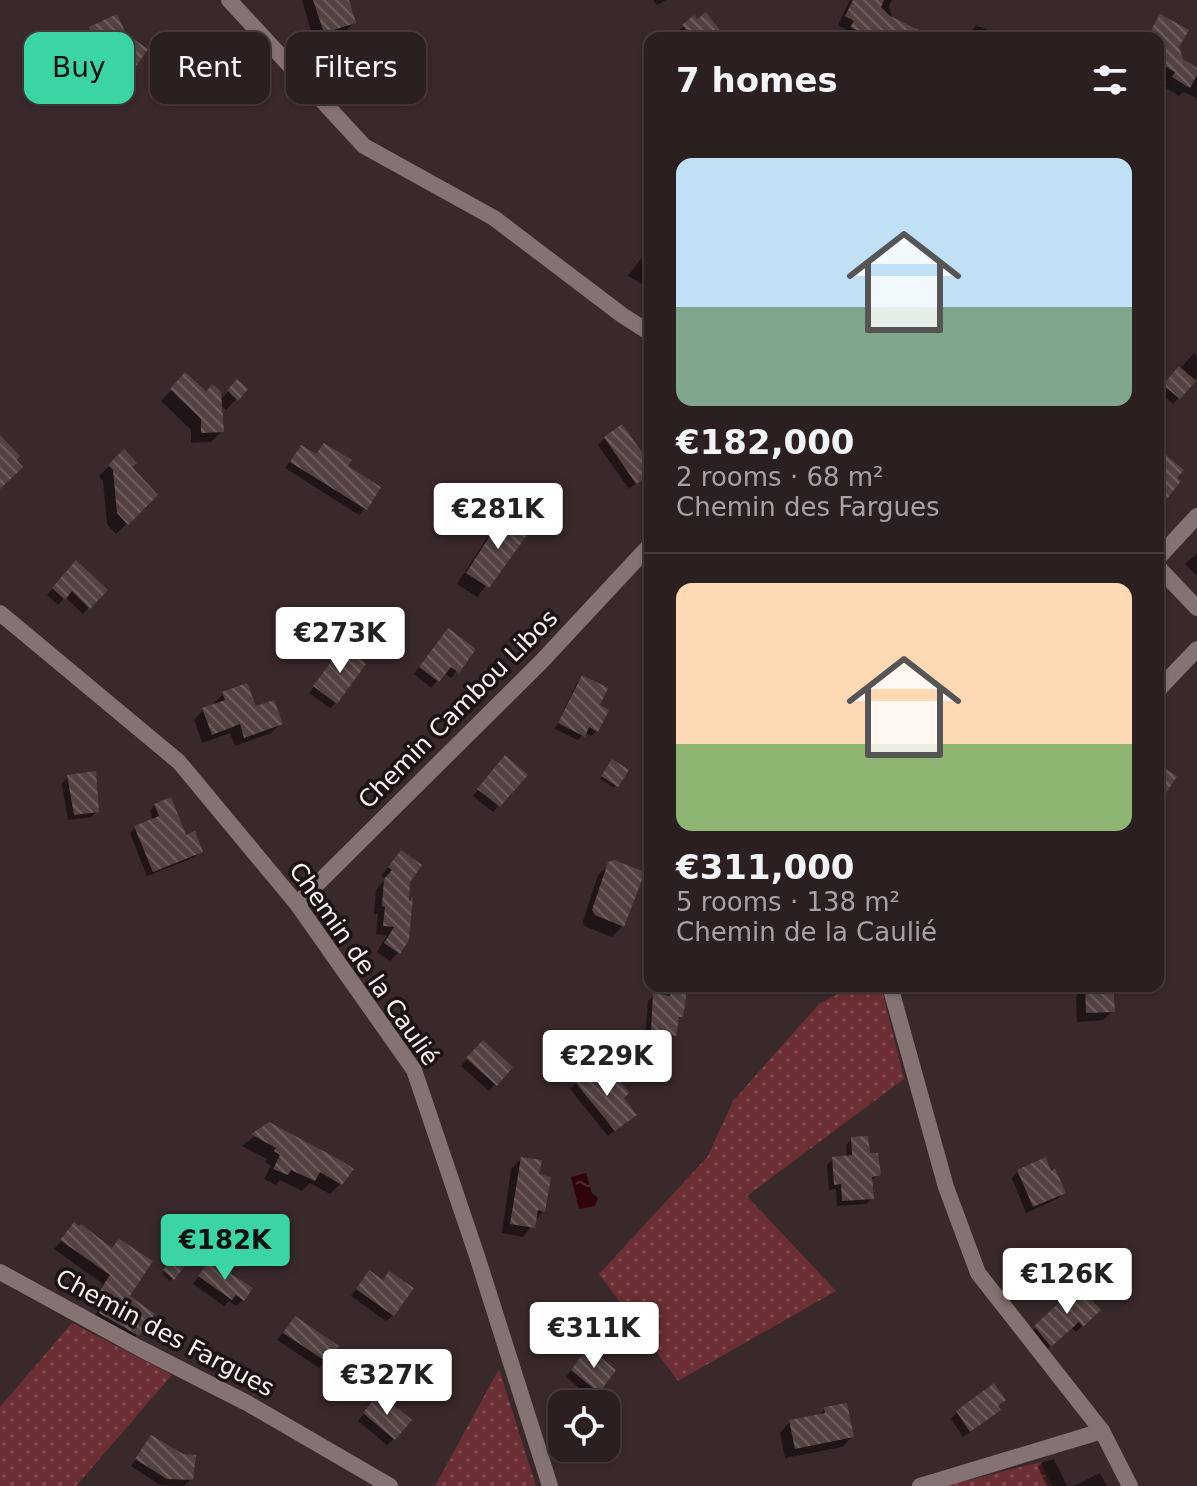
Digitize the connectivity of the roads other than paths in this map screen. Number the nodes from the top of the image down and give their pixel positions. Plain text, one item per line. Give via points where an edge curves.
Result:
1 (229, 0) edge
2 (644, 329) edge
3 (1197, 516) edge
4 (644, 551) edge
5 (1164, 552) edge
6 (1164, 573) edge
7 (1197, 608) edge
8 (0, 613) edge
9 (1197, 649) edge
10 (1164, 684) edge
11 (297, 904) junction
12 (892, 992) edge
13 (0, 1272) edge
14 (1102, 1431) junction
15 (390, 1486) edge
16 (550, 1486) edge
17 (920, 1486) edge
18 (1130, 1486) edge

1 - 2 street via 364,146 494,218
3 - 5 street
4 - 11 street, Chemin Cambou Libos via 541,662
6 - 7 street
8 - 11 street, Chemin de la Caulié via 179,762
9 - 10 street
11 - 16 street, Chemin de la Caulié via 414,1070
12 - 14 street via 946,1187 978,1273
13 - 15 street, Chemin des Fargues
14 - 17 street
14 - 18 street

